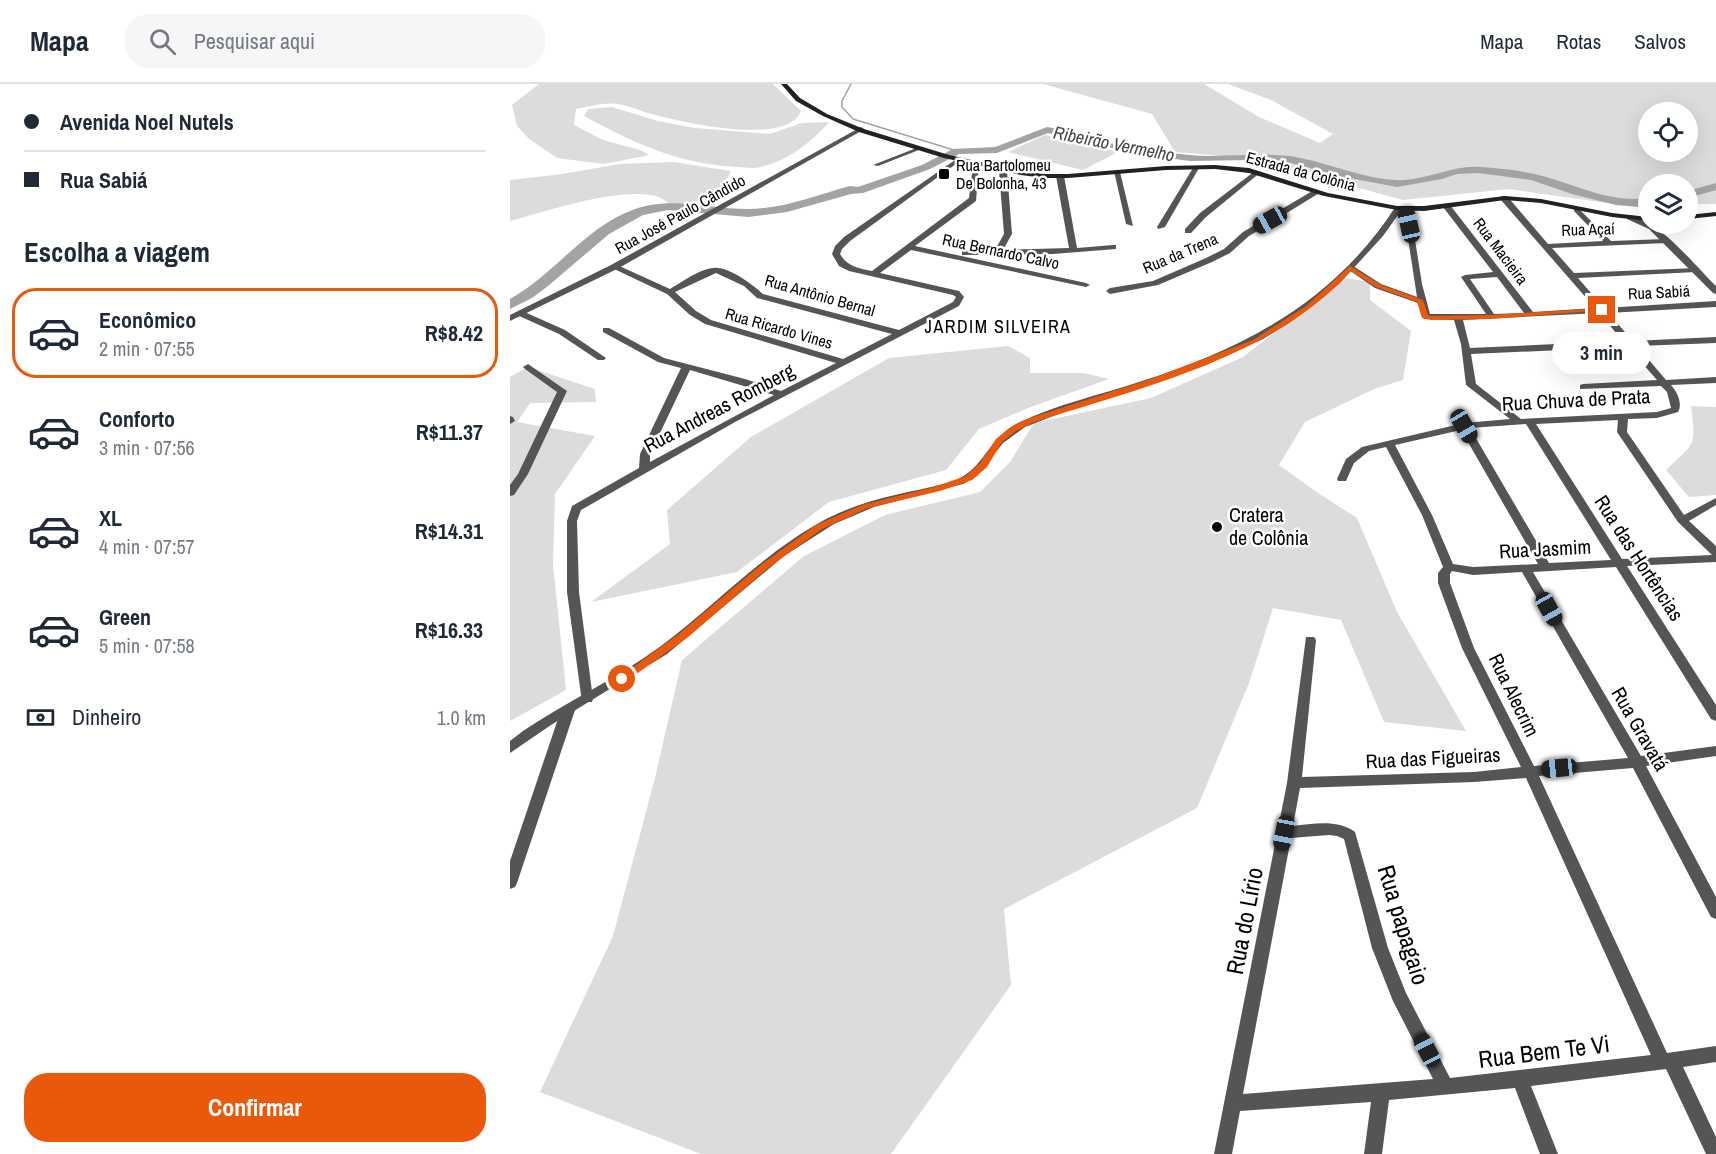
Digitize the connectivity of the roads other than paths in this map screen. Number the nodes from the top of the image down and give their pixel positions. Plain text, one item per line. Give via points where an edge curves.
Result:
1 (784, 84) edge
2 (861, 129) junction
3 (921, 148) junction
4 (958, 160) junction
5 (876, 165) dead end
6 (976, 165) junction
7 (1196, 168) junction
8 (1004, 171) junction
9 (1116, 172) junction
10 (1257, 172) junction
11 (1060, 176) junction
12 (1317, 192) junction
13 (1504, 198) junction
14 (1447, 207) junction
15 (1402, 208) junction
16 (1577, 209) junction
17 (1716, 213) edge
18 (1698, 216) edge
19 (1630, 217) joint
20 (1638, 219) edge
21 (1130, 224) dead end
22 (1161, 227) dead end
23 (1188, 231) dead end
24 (1661, 234) edge
25 (1666, 242) junction
26 (1610, 244) junction
27 (1546, 246) junction
28 (909, 247) junction
29 (1113, 247) dead end
30 (1073, 249) junction
31 (997, 252) junction
32 (946, 254) junction
33 (614, 267) junction
34 (1350, 268) junction
35 (1696, 270) junction
36 (872, 274) junction
37 (1499, 274) junction
38 (1572, 276) junction
39 (1086, 285) dead end
40 (1378, 286) junction
41 (1418, 287) junction
42 (1110, 291) dead end
43 (1716, 291) edge
44 (670, 292) junction
45 (1420, 301) junction
46 (1716, 304) edge
47 (1602, 310) junction
48 (520, 313) junction
49 (1530, 314) junction
50 (1492, 317) junction
51 (510, 318) edge
52 (1458, 318) junction
53 (606, 330) dead end
54 (900, 333) junction
55 (1716, 340) edge
56 (1632, 344) junction
57 (1467, 351) junction
58 (601, 358) dead end
59 (844, 362) junction
60 (687, 366) junction
61 (528, 367) dead end
62 (1716, 380) edge
63 (1664, 383) junction
64 (1583, 387) dead end
65 (781, 394) junction
66 (1624, 417) junction
67 (1524, 421) junction
68 (1464, 426) junction
69 (1389, 443) junction
70 (644, 469) junction
71 (514, 479) edge
72 (1342, 479) dead end
73 (510, 493) edge
74 (1716, 501) edge
75 (1682, 520) junction
76 (1716, 552) edge
77 (1716, 558) edge
78 (1619, 562) junction
79 (1545, 566) junction
80 (1449, 567) junction
81 (1526, 568) junction
82 (1310, 640) dead end
83 (587, 699) junction
84 (568, 710) junction
85 (1716, 716) edge
86 (510, 748) edge
87 (1716, 751) edge
88 (1637, 762) junction
89 (1530, 771) junction
90 (1294, 783) junction
91 (1284, 833) junction
92 (510, 883) edge
93 (1716, 912) edge
94 (1716, 1054) edge
95 (1667, 1061) junction
96 (1520, 1080) junction
97 (1446, 1087) junction
98 (1381, 1094) junction
99 (1233, 1103) junction
100 (1222, 1154) edge
101 (1373, 1154) edge
102 (1549, 1154) edge
103 (1715, 1154) edge

1 - 2 main road, Estrada da Colônia via 796,99 815,111
2 - 3 main road, Estrada da Colônia
2 - 33 street, Rua José Paulo Cândido
3 - 4 main road, Estrada da Colônia
3 - 5 street
4 - 6 main road, Estrada da Colônia
4 - 36 street via 841,244 836,254 842,264
6 - 8 main road, Estrada da Colônia
6 - 28 street via 973,199
7 - 9 main road, Estrada da Colônia
7 - 10 main road, Estrada da Colônia
7 - 22 street
8 - 11 main road, Estrada da Colônia
8 - 31 street via 1008,234
9 - 11 main road, Estrada da Colônia
9 - 21 street
10 - 12 main road, Estrada da Colônia
10 - 23 street
11 - 30 street
12 - 15 main road, Estrada da Colônia
12 - 42 street, Rua da Trena via 1209,260 1155,282
13 - 14 main road, Estrada da Colônia
13 - 16 main road, Estrada da Colônia
13 - 27 street
14 - 15 main road, Estrada da Colônia
14 - 37 street, Rua Macieira
15 - 34 street
15 - 41 street via 1416,259
16 - 19 main road, Estrada da Colônia
16 - 26 street
17 - 18 main road
19 - 20 street
24 - 25 street
25 - 26 street, Rua Açaí
25 - 35 street
26 - 27 street, Rua Açaí
27 - 38 street
28 - 32 street, Rua Bernardo Calvo
28 - 36 street
29 - 30 street
30 - 31 street
31 - 32 street
32 - 39 street, Rua Bernardo Calvo
33 - 44 street, Rua Ricardo Vines
33 - 48 street, Rua José Paulo Cândido
34 - 40 street
34 - 83 street via 1308,307 1256,341 1144,384 1030,421 999,440 984,465 969,478 865,506 819,527 765,566 684,636
35 - 38 street
35 - 43 street
36 - 54 street, Rua Andreas Romberg via 960,297 956,304
37 - 49 street, Rua Macieira
37 - 50 street via 1465,277
38 - 47 street
40 - 41 street
40 - 45 street
41 - 45 street
44 - 54 street, Rua Antônio Bernal via 717,270 747,284 760,296
44 - 59 street, Rua Ricardo Vines via 693,313 716,326
45 - 52 street, Rua Sabiá via 1425,316
46 - 47 street, Rua Sabiá
47 - 49 street, Rua Sabiá
47 - 56 street
48 - 51 street, Rua José Paulo Cândido
48 - 58 street via 562,332
49 - 50 street, Rua Sabiá
50 - 52 street, Rua Sabiá
52 - 57 street
53 - 60 street via 649,355
54 - 59 street, Rua Andreas Romberg
55 - 56 street
56 - 57 street
56 - 63 street
57 - 67 street via 1475,390
59 - 65 street, Rua Andreas Romberg
60 - 65 street
60 - 70 street via 645,454
61 - 71 street via 562,391
62 - 63 street
63 - 64 street
63 - 66 street, Rua Chuva de Prata via 1675,400 1675,410
65 - 70 street, Rua Andreas Romberg
66 - 67 street, Rua Chuva de Prata
66 - 75 street via 1625,438
67 - 68 street, Rua Chuva de Prata
67 - 78 street, Rua das Hortências
68 - 69 street, Rua Chuva de Prata
68 - 79 street
69 - 72 street, Rua Chuva de Prata via 1357,454
69 - 80 street, Rua Alecrim
70 - 83 street, Rua Andreas Romberg via 576,508 572,520 573,591
71 - 73 street
74 - 75 street
75 - 76 street
77 - 78 street, Rua Jasmim
78 - 79 street, Rua Jasmim
78 - 85 street, Rua das Hortências
79 - 81 street, Rua Jasmim
80 - 81 street, Rua Jasmim via 1473,571
80 - 89 street, Rua Alecrim via 1444,583 1468,648
81 - 88 street, Rua Gravatá
82 - 90 street, Rua do Lírio
83 - 84 street
84 - 86 street
84 - 92 street
87 - 88 street, Rua das Figueiras
88 - 89 street, Rua das Figueiras
88 - 93 street, Rua Gravatá
89 - 90 street, Rua das Figueiras
89 - 95 street, Rua Alecrim
90 - 91 street, Rua do Lírio
91 - 97 street, Rua papagaio via 1332,829 1350,836 1380,948 1399,996
91 - 99 street, Rua do Lírio
94 - 95 street, Rua Bem Te Vi
95 - 96 street, Rua Bem Te Vi
95 - 103 street, Rua Alecrim
96 - 97 street, Rua Bem Te Vi
96 - 102 street
97 - 98 street, Rua Bem Te Vi
98 - 99 street, Rua Bem Te Vi
98 - 101 street
99 - 100 street, Rua do Lírio

